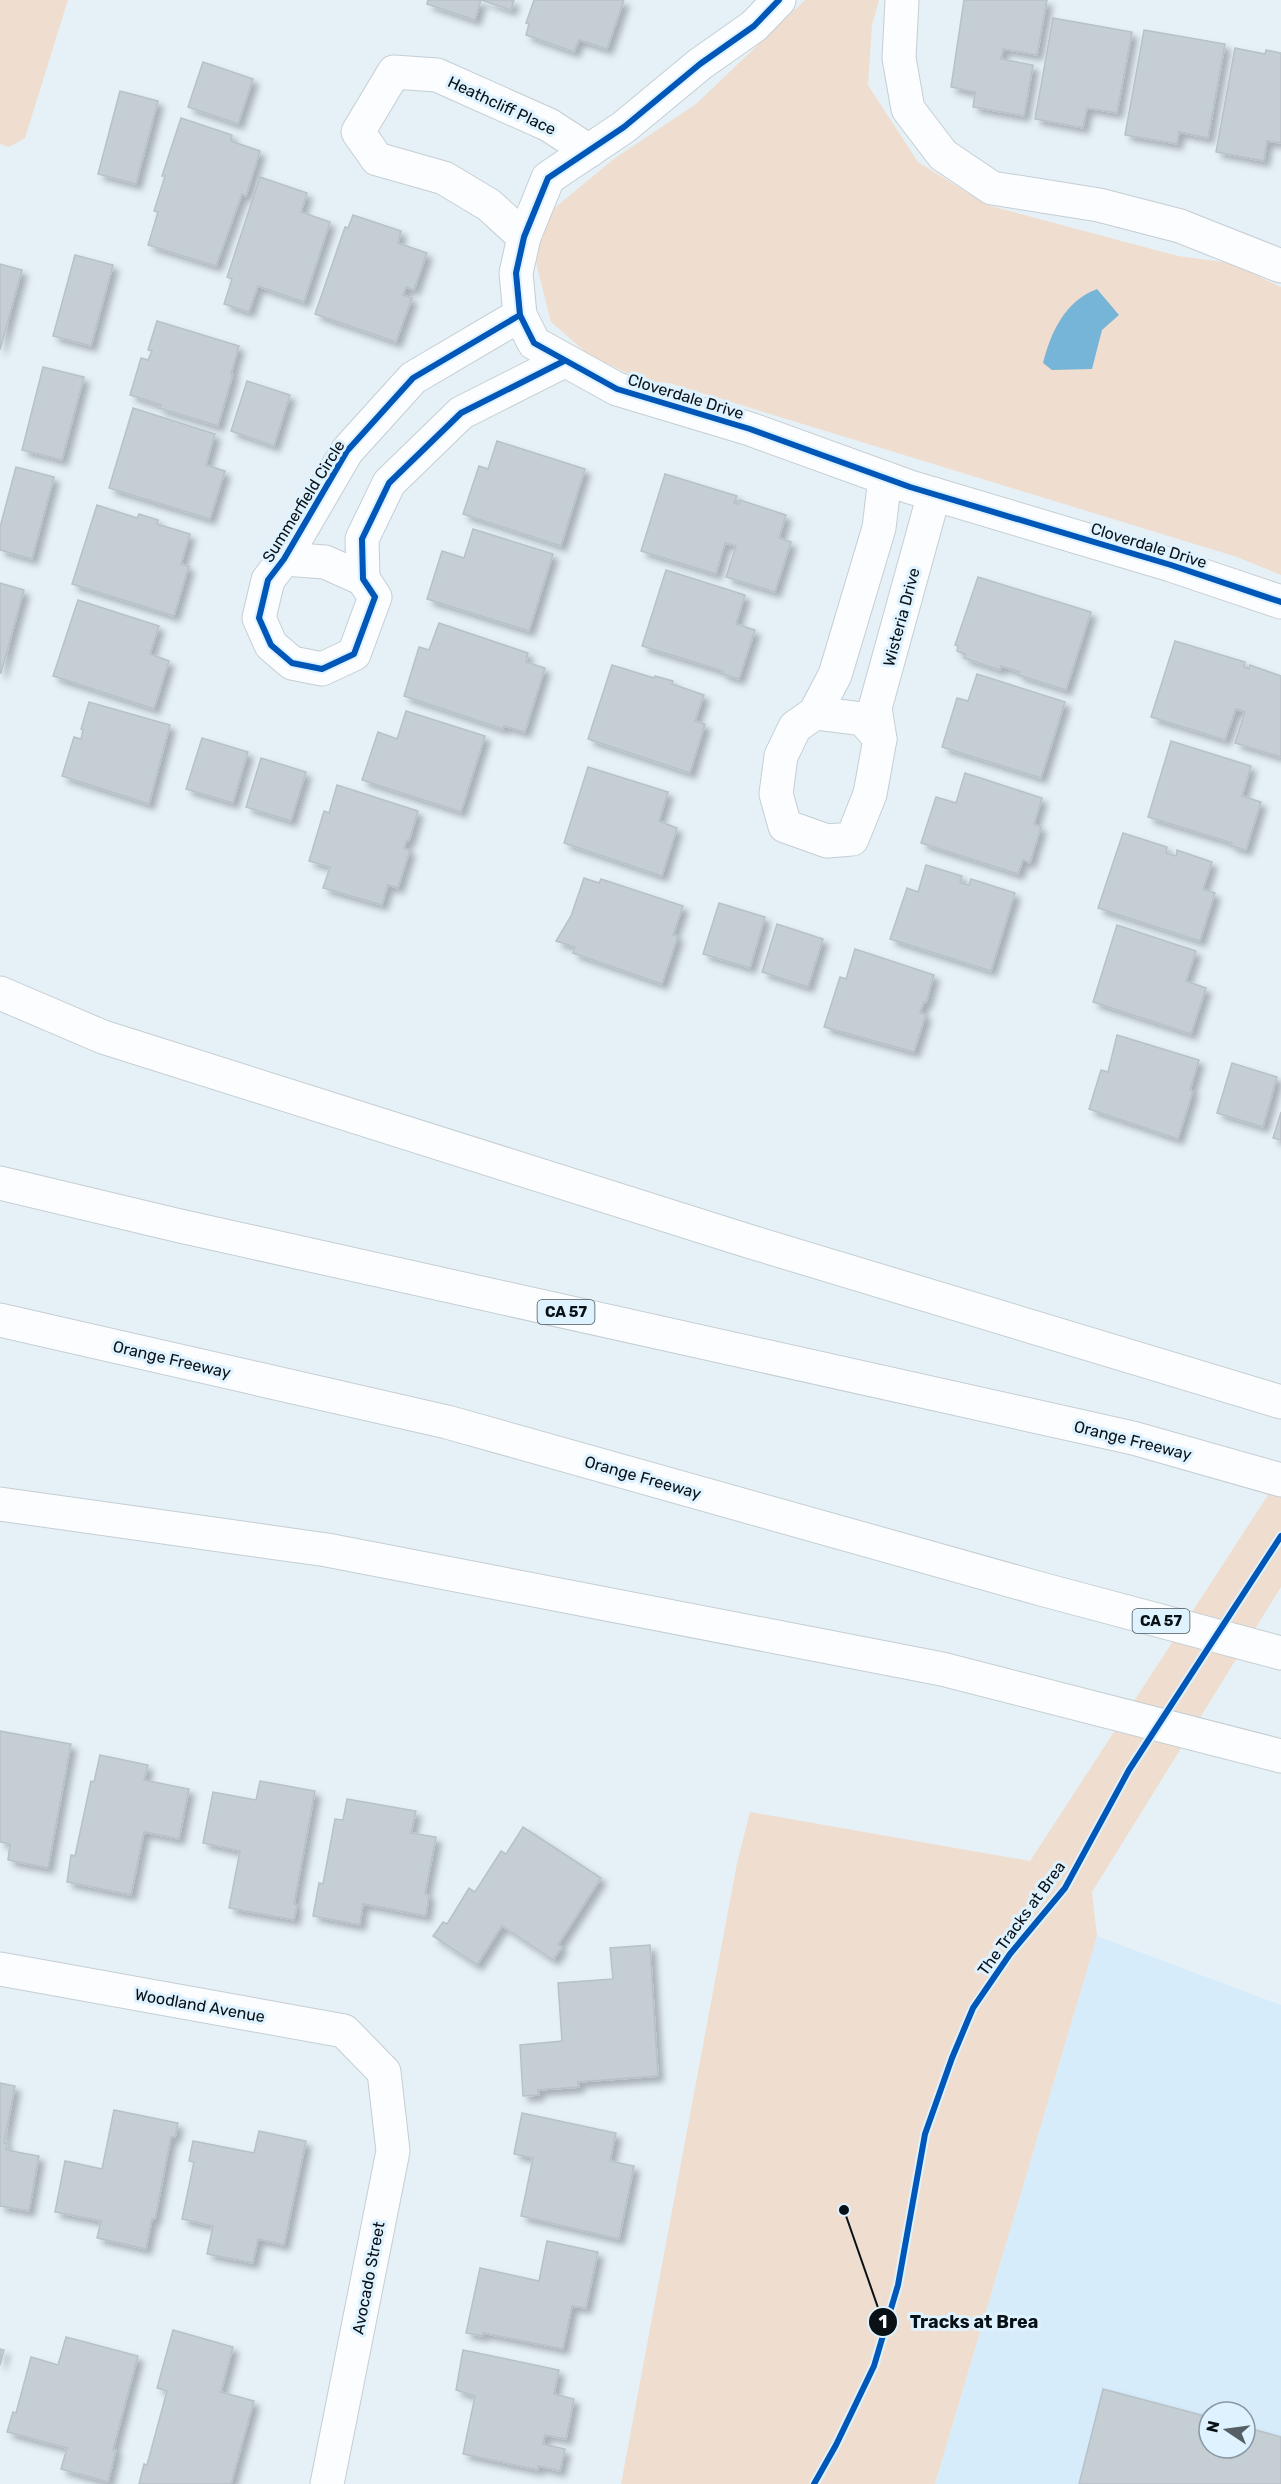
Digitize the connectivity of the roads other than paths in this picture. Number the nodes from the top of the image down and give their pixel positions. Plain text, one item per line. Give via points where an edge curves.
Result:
1 (778, 0) edge
2 (902, 0) edge
3 (589, 151) junction
4 (524, 237) junction
5 (1281, 266) edge
6 (520, 315) junction
7 (564, 361) junction
8 (885, 478) junction
9 (934, 494) junction
10 (284, 559) junction
11 (363, 579) junction
12 (1281, 602) edge
13 (814, 713) junction
14 (880, 739) junction
15 (0, 993) edge
16 (0, 1183) edge
17 (0, 1320) edge
18 (1281, 1402) edge
19 (1281, 1480) edge
20 (0, 1504) edge
21 (1281, 1653) edge
22 (1281, 1756) edge
23 (0, 1969) edge
24 (384, 2072) joint
25 (327, 2484) edge

1 - 3 main road, Cloverdale Drive via 754,26
2 - 5 main road via 899,58 908,109 943,155 992,188 1099,205 1180,226
3 - 4 main road, Cloverdale Drive via 548,178
3 - 4 main road, Heathcliff Place via 549,125 437,75 394,72 358,132 377,159 444,178 489,205
4 - 6 main road, Cloverdale Drive via 516,273
6 - 7 main road, Cloverdale Drive via 534,344
6 - 10 main road, Summerfield Circle via 413,378 347,451
7 - 8 main road, Cloverdale Drive via 617,389 750,429
7 - 11 main road, Summerfield Circle via 460,413 389,483 362,538
8 - 9 main road, Cloverdale Drive
8 - 13 main road, Wisteria Drive via 879,528 836,675
9 - 12 main road, Cloverdale Drive
9 - 14 main road, Wisteria Drive via 875,708
10 - 11 main road, Summerfield Circle via 325,562
10 - 11 main road, Summerfield Circle via 268,580 259,618 271,645 292,663 322,669 354,654 375,597
13 - 14 main road via 863,719
13 - 14 main road, Wisteria Drive via 795,727 781,756 776,794 785,826 828,842 852,839 870,794
15 - 18 main road via 114,1041 736,1237
16 - 19 main road, Orange Freeway / CA 57 via 1133,1438
17 - 21 main road, Orange Freeway / CA 57 via 447,1422
20 - 22 main road via 327,1550 942,1669
23 - 24 main road, Woodland Avenue via 344,2031
24 - 25 main road, Avocado Street via 393,2151

